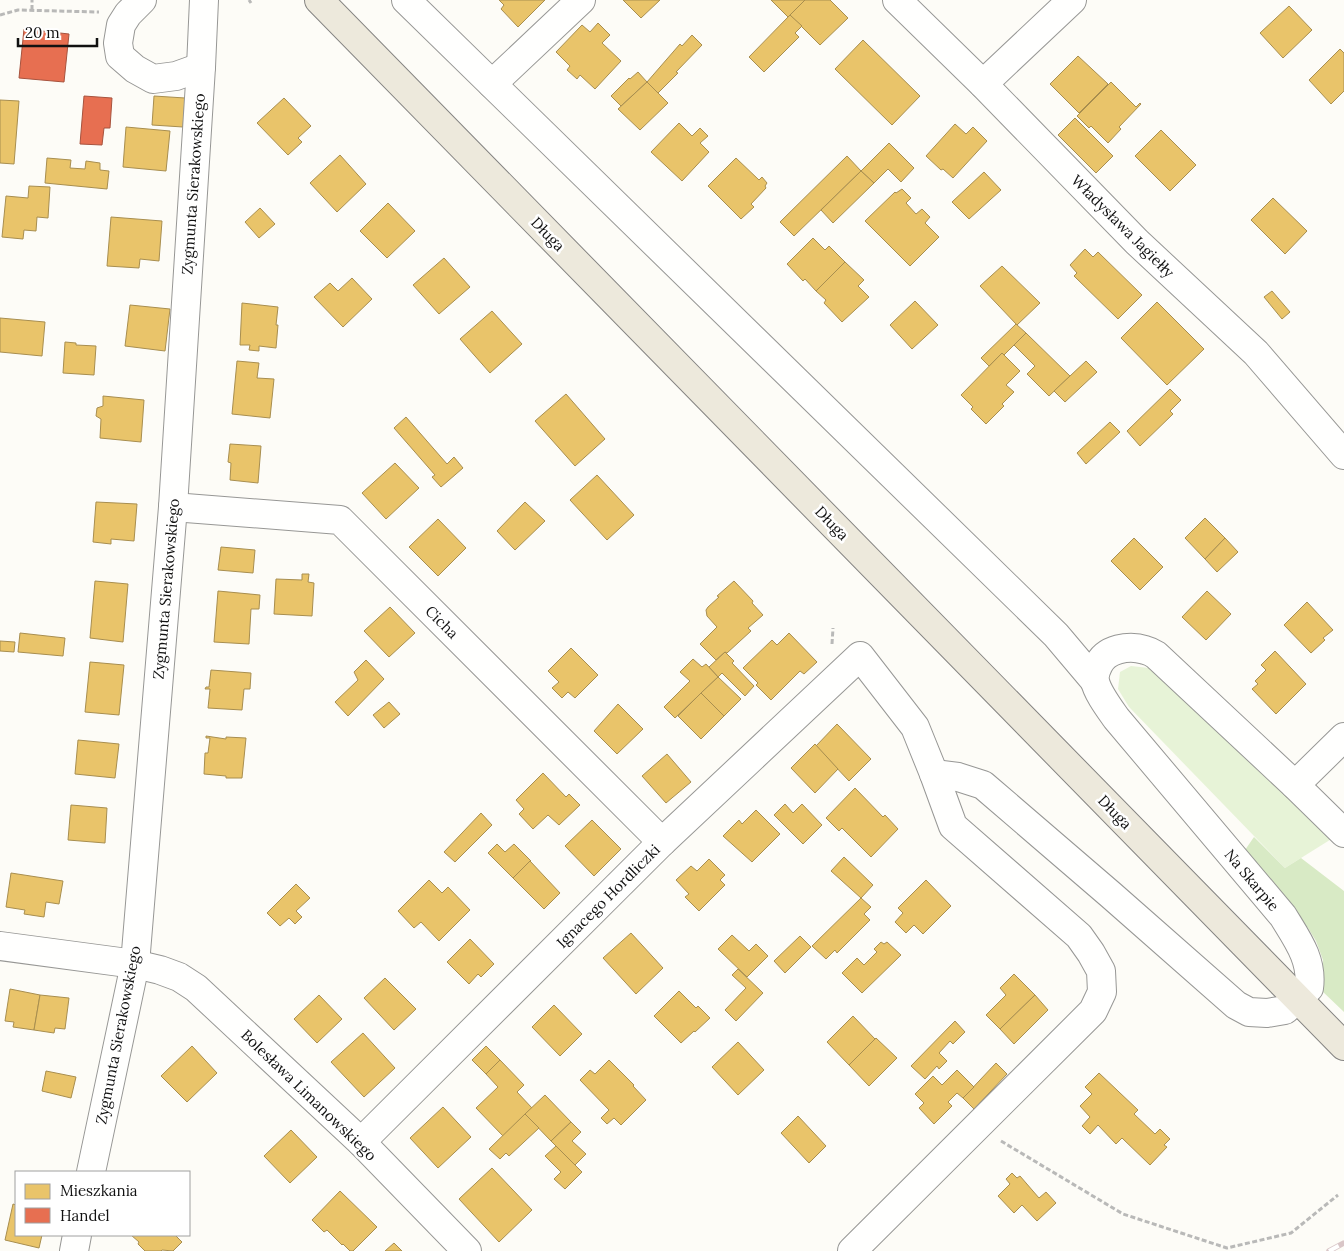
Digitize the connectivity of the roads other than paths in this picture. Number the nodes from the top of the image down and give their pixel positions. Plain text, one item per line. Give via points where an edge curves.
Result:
1 (142, 0) edge
2 (204, 0) edge
3 (319, 0) edge
4 (406, 0) edge
5 (581, 0) edge
6 (898, 0) edge
7 (1072, 0) edge
8 (201, 67) junction
9 (492, 84) junction
10 (983, 84) junction
11 (1344, 455) edge
12 (173, 507) junction
13 (1094, 680) junction
14 (1344, 737) edge
15 (934, 774) junction
16 (1295, 785) junction
17 (1344, 834) edge
18 (662, 842) junction
19 (0, 946) edge
20 (135, 964) junction
21 (1297, 999) junction
22 (1344, 1046) edge
23 (360, 1142) junction
24 (91, 1171) edge
25 (77, 1236) edge
26 (74, 1251) edge
27 (467, 1251) edge
28 (852, 1251) edge

1 - 8 street via 120,25 120,56 153,79 176,76
2 - 8 street, Zygmunta Sierakowskiego
3 - 21 main road, Długa
4 - 9 street
5 - 9 street
6 - 10 street, Władysława Jagiełły
7 - 10 street
8 - 12 street, Zygmunta Sierakowskiego
9 - 13 street via 1056,636
10 - 11 street, Władysława Jagiełły via 1137,242 1256,353
12 - 18 street, Cicha via 340,520
12 - 20 street, Zygmunta Sierakowskiego
13 - 16 street via 1099,662 1108,654 1128,648 1156,655
13 - 21 street, Na Skarpie via 1116,718 1283,916 1309,965 1309,988
14 - 16 street
15 - 18 street, Ignacego Hordliczki via 915,727 860,656
15 - 21 street, Na Skarpie via 983,785 1236,1005 1248,1012 1267,1013 1285,1010
15 - 28 street via 952,826 1080,936 1101,971 1102,992 1093,1011
16 - 17 street
18 - 23 street, Ignacego Hordliczki
19 - 20 street, Bolesława Limanowskiego
20 - 23 street, Bolesława Limanowskiego via 180,977 196,988
20 - 24 street, Zygmunta Sierakowskiego
21 - 22 main road, Długa
23 - 27 street, Bolesława Limanowskiego
25 - 26 street

